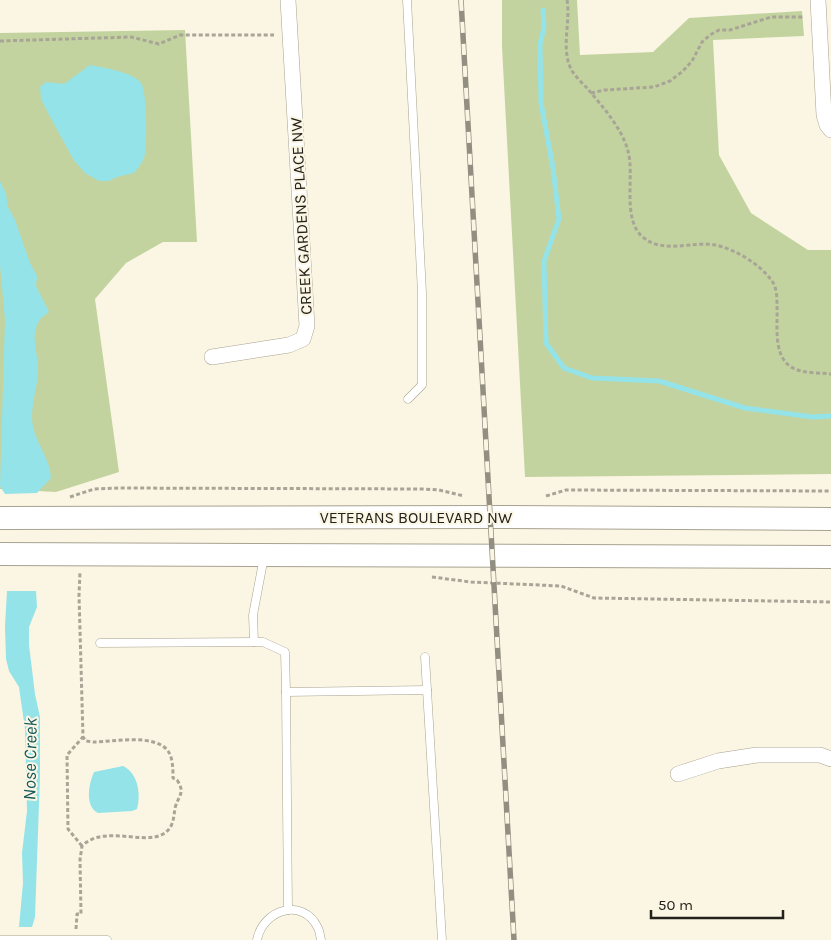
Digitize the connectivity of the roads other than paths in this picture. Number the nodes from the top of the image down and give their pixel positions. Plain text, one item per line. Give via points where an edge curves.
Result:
1 (288, 0) edge
2 (406, 0) edge
3 (818, 0) edge
4 (831, 130) edge
5 (212, 357) dead end
6 (408, 399) dead end
7 (0, 518) edge
8 (831, 519) edge
9 (0, 554) edge
10 (264, 555) junction
11 (831, 557) edge
12 (254, 642) junction
13 (100, 643) dead end
14 (426, 657) dead end
15 (427, 690) junction
16 (286, 692) junction
17 (831, 759) edge
18 (678, 774) dead end
19 (288, 910) junction
20 (76, 939) edge
21 (0, 940) edge
22 (64, 940) edge
23 (107, 940) edge
24 (257, 940) edge
25 (321, 940) edge
26 (442, 940) edge

1 - 5 street, CREEK GARDENS PLACE NW via 307,326 303,339 289,346
2 - 6 lane via 422,293 422,385
3 - 4 street via 824,115
7 - 8 main road, VETERANS BOULEVARD NW
9 - 10 main road
10 - 11 main road
10 - 12 lane via 253,614
12 - 13 lane
12 - 16 lane via 263,642 285,652
14 - 15 lane
15 - 16 lane
15 - 26 lane
16 - 19 lane
17 - 18 street via 820,755 757,755 718,761
19 - 24 lane via 276,912 266,920
19 - 25 lane via 311,918
20 - 22 lane
20 - 23 lane
21 - 22 lane

